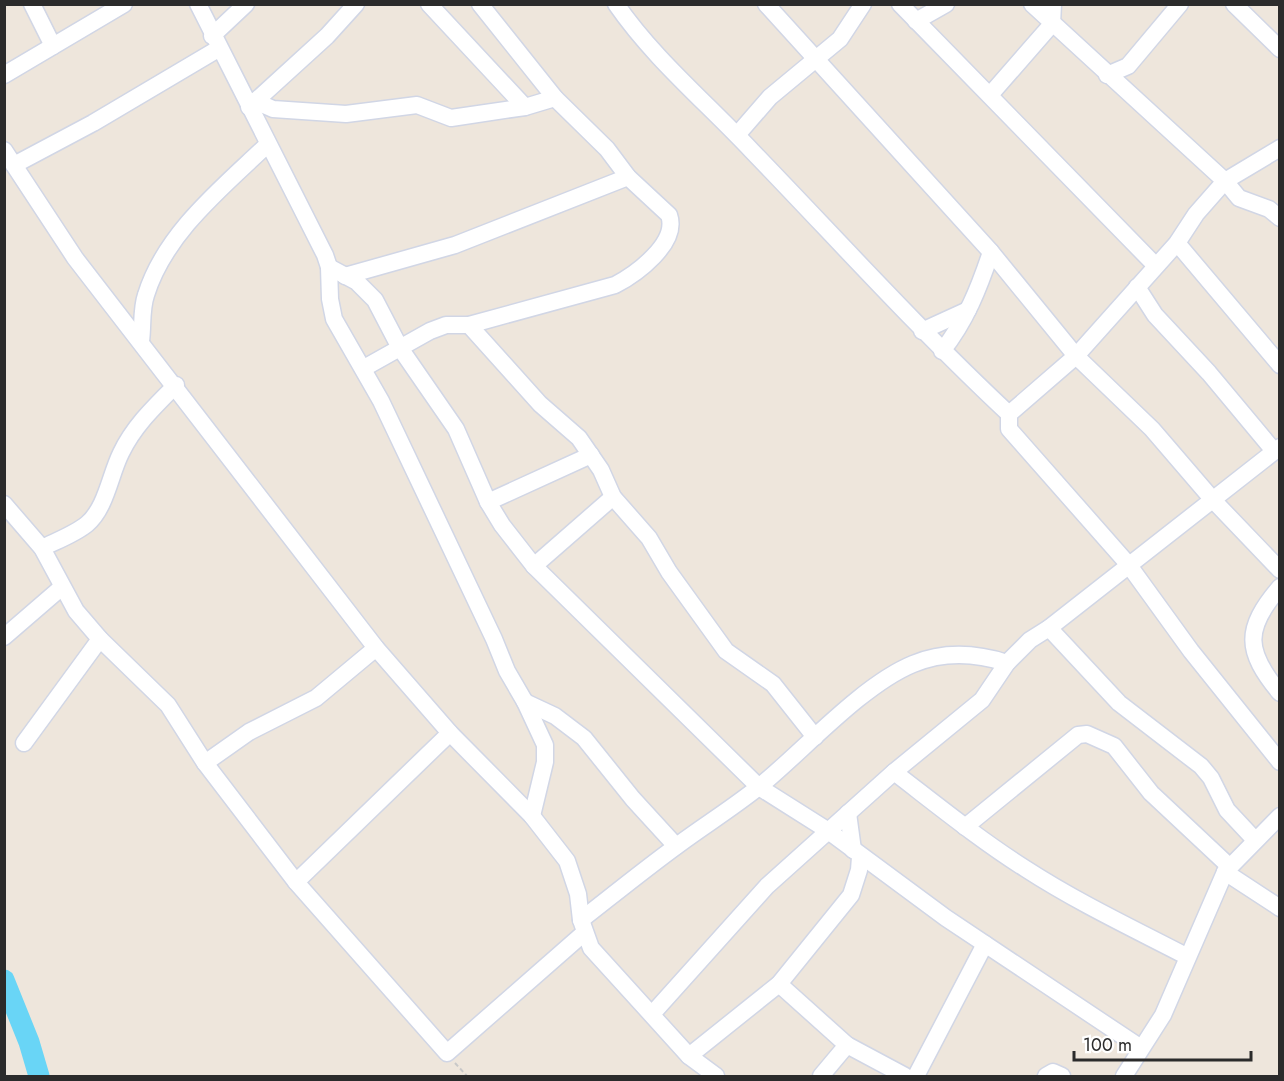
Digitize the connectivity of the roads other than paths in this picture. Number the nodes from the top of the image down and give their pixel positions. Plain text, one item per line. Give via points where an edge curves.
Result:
1 (32, 4) edge
2 (124, 4) edge
3 (198, 4) edge
4 (246, 4) edge
5 (356, 4) edge
6 (429, 4) edge
7 (480, 4) edge
8 (616, 4) edge
9 (765, 4) edge
10 (863, 4) edge
11 (900, 4) edge
12 (946, 4) edge
13 (1032, 4) edge
14 (1053, 4) edge
15 (1180, 4) edge
16 (1234, 4) edge
17 (916, 21) junction
18 (1052, 24) junction
19 (215, 42) junction
20 (53, 46) junction
21 (1280, 49) edge
22 (817, 60) junction
23 (4, 75) edge
24 (1107, 75) junction
25 (990, 95) junction
26 (555, 98) junction
27 (252, 104) junction
28 (525, 107) junction
29 (737, 135) junction
30 (268, 144) junction
31 (1280, 148) edge
32 (4, 150) edge
33 (14, 165) junction
34 (628, 177) junction
35 (1225, 181) junction
36 (1280, 218) edge
37 (1177, 243) junction
38 (991, 252) junction
39 (1155, 265) junction
40 (329, 267) junction
41 (345, 276) junction
42 (1137, 287) junction
43 (968, 310) junction
44 (469, 325) junction
45 (922, 331) junction
46 (141, 341) junction
47 (400, 348) junction
48 (942, 351) junction
49 (1076, 356) junction
50 (1280, 365) edge
51 (364, 368) junction
52 (176, 385) junction
53 (1009, 414) junction
54 (1277, 449) edge
55 (591, 455) junction
56 (613, 496) junction
57 (1213, 500) junction
58 (488, 502) junction
59 (4, 504) edge
60 (42, 548) junction
61 (1128, 564) junction
62 (534, 566) junction
63 (1280, 570) edge
64 (62, 586) junction
65 (1280, 587) edge
66 (1049, 628) junction
67 (4, 637) edge
68 (100, 639) junction
69 (376, 648) junction
70 (1007, 663) junction
71 (1280, 693) edge
72 (525, 702) junction
73 (450, 733) junction
74 (815, 737) junction
75 (24, 743) dead end
76 (1280, 762) edge
77 (205, 763) junction
78 (894, 772) junction
79 (759, 787) junction
80 (536, 789) junction
81 (510, 794) junction
82 (848, 813) junction
83 (532, 816) junction
84 (1280, 816) edge
85 (964, 827) junction
86 (827, 830) junction
87 (1255, 840) junction
88 (676, 846) junction
89 (856, 854) junction
90 (1227, 869) junction
91 (296, 882) junction
92 (1280, 909) edge
93 (582, 927) junction
94 (985, 944) junction
95 (1186, 956) junction
96 (779, 984) junction
97 (653, 1013) junction
98 (847, 1045) junction
99 (1141, 1048) junction
100 (689, 1056) junction
101 (716, 1077) edge
102 (821, 1077) edge
103 (905, 1077) edge
104 (916, 1077) edge
105 (1046, 1077) edge
106 (1062, 1077) edge
107 (1124, 1077) edge

1 - 20 street
2 - 20 street
3 - 19 street
4 - 19 street
5 - 27 street
6 - 28 street
7 - 26 street
8 - 29 street via 649,47
9 - 22 street
10 - 22 street via 840,39
11 - 17 street
12 - 17 street
13 - 18 street
14 - 18 street
15 - 24 street via 1128,66
16 - 21 street
17 - 25 street
18 - 24 street
18 - 25 street
19 - 27 street
19 - 33 street via 93,123
20 - 23 street
22 - 29 street via 770,97
22 - 38 street
24 - 35 street
25 - 39 street
26 - 28 street
26 - 34 street via 607,149
27 - 28 street via 273,110 346,114 417,105 451,118
27 - 30 street
29 - 45 street
30 - 40 street
30 - 46 street via 202,208 158,268 145,296
31 - 35 street
32 - 33 street
33 - 46 street via 75,258
34 - 41 street via 456,245
34 - 44 street via 669,215 672,224 659,249 629,278 570,299
35 - 36 street via 1239,198 1269,209
35 - 37 street
37 - 39 street
37 - 50 street
38 - 43 street
38 - 49 street
39 - 42 street
40 - 41 street
40 - 51 street via 334,319
41 - 47 street via 375,300
42 - 49 street
42 - 54 street via 1155,315
43 - 45 street
43 - 48 street
44 - 47 street via 446,325
44 - 55 street
45 - 48 street
46 - 52 street
47 - 51 street
47 - 58 street via 456,429
48 - 53 street
49 - 53 street
49 - 57 street via 1152,429
51 - 72 street
52 - 60 street via 131,435 96,514 86,525
52 - 69 street
53 - 61 street via 1009,429
54 - 57 street
55 - 56 street
55 - 58 street
56 - 62 street
56 - 74 street via 649,538 726,651 773,684
57 - 61 street
57 - 63 street
58 - 62 street
59 - 60 street
60 - 64 street
61 - 66 street
61 - 76 street via 1191,651
62 - 79 street
64 - 67 street
64 - 68 street via 76,611
65 - 71 street via 1262,609 1253,638 1255,656 1264,675
66 - 70 street
66 - 87 street via 1119,703 1202,766 1227,810
68 - 75 street
68 - 77 street via 168,705
69 - 73 street
69 - 77 street via 316,698 249,732
70 - 74 street via 967,653 913,664 863,696
70 - 78 street via 982,700
72 - 80 street via 544,745 546,762
72 - 88 street via 555,716 584,738
73 - 81 street
73 - 91 street
74 - 79 street
77 - 91 street
78 - 82 street
78 - 85 street
79 - 86 street
79 - 88 street
80 - 81 street
80 - 83 street
81 - 83 street
82 - 86 street
82 - 89 street
83 - 93 street via 567,861 578,894
84 - 87 street
85 - 90 street via 1077,735 1087,734 1114,746 1150,793
85 - 95 street via 1026,870
86 - 89 street
86 - 97 street via 767,886
87 - 90 street
88 - 93 street
89 - 94 street
89 - 96 street via 859,870 851,895
90 - 92 street
90 - 95 street
91 - 93 street via 447,1053
93 - 97 street via 591,948
94 - 99 street
94 - 104 street
95 - 99 street via 1163,1015
96 - 98 street
96 - 100 street
97 - 100 street
98 - 102 street
98 - 103 street
99 - 107 street
100 - 101 street
105 - 106 street via 1053,1072

